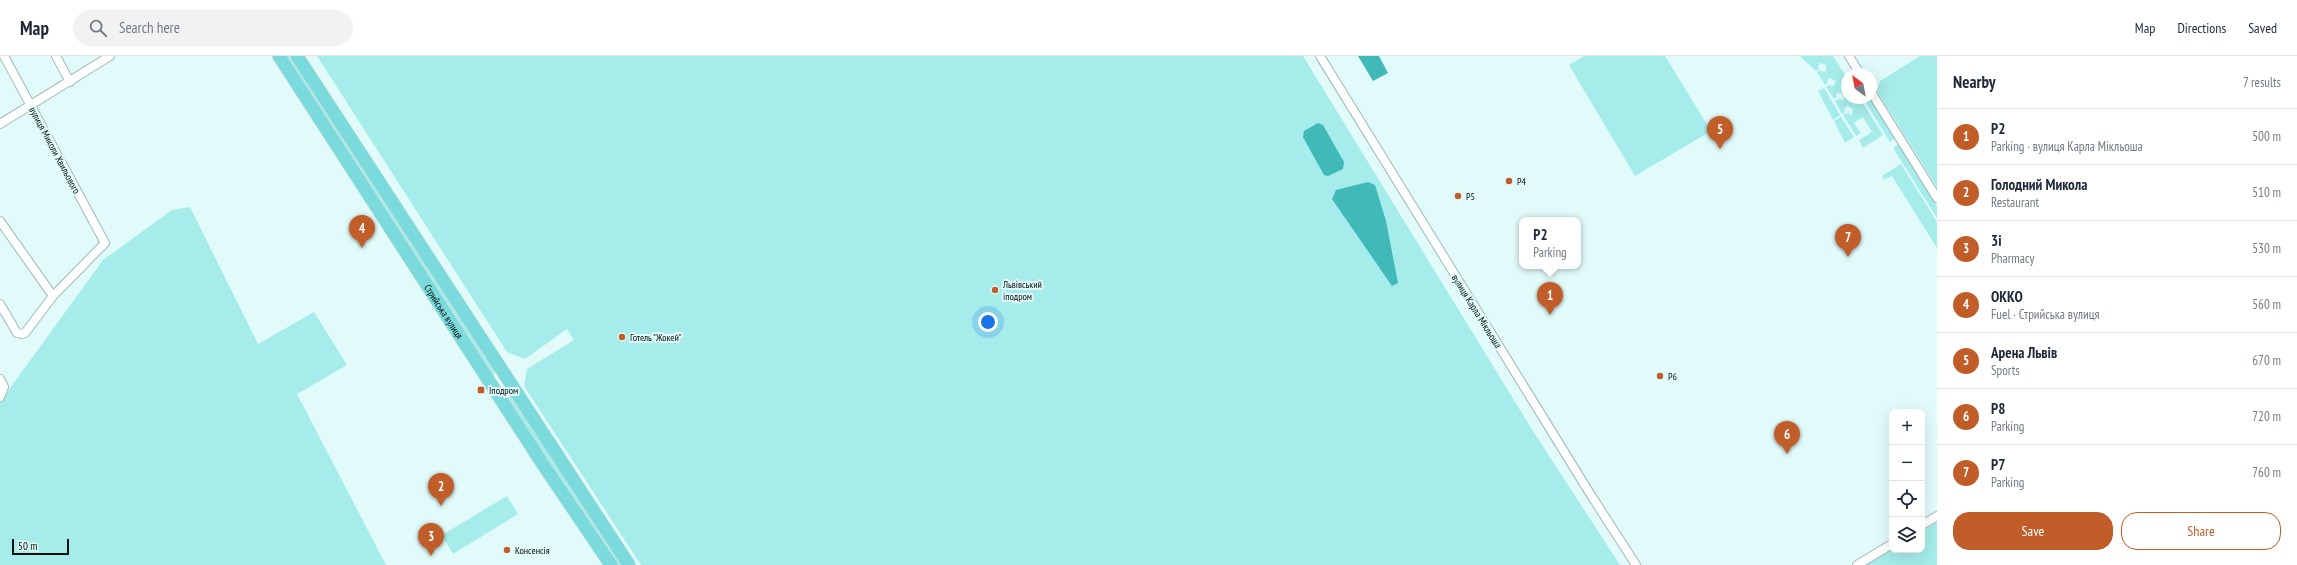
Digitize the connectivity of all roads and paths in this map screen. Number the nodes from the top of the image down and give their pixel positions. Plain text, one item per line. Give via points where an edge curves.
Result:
1 (4, 56) edge
2 (56, 56) edge
3 (110, 56) edge
4 (279, 56) edge
5 (297, 56) edge
6 (1320, 56) edge
7 (1849, 56) edge
8 (1856, 68) edge
9 (70, 82) junction
10 (1877, 102) edge
11 (31, 105) junction
12 (0, 124) edge
13 (1937, 198) edge
14 (0, 221) edge
15 (53, 296) junction
16 (0, 304) edge
17 (0, 379) edge
18 (0, 397) edge
19 (1937, 516) edge
20 (1925, 523) edge
21 (1889, 546) edge
22 (611, 565) edge
23 (629, 565) edge
24 (1636, 565) edge
25 (1857, 565) edge

1 - 11 street, вулиця Миколи Хвильового
2 - 9 street
3 - 9 street
4 - 22 main road, Стрийська вулиця via 538,457
5 - 23 main road, Стрийська вулиця
6 - 24 street, вулиця Карла Мікльоша
7 - 8 street
9 - 11 street
10 - 13 street
11 - 12 street
11 - 15 street, вулиця Миколи Хвильового via 105,243
14 - 15 street
15 - 16 street via 25,333 21,334 17,333
17 - 18 street via 4,387
19 - 20 street
21 - 25 street

